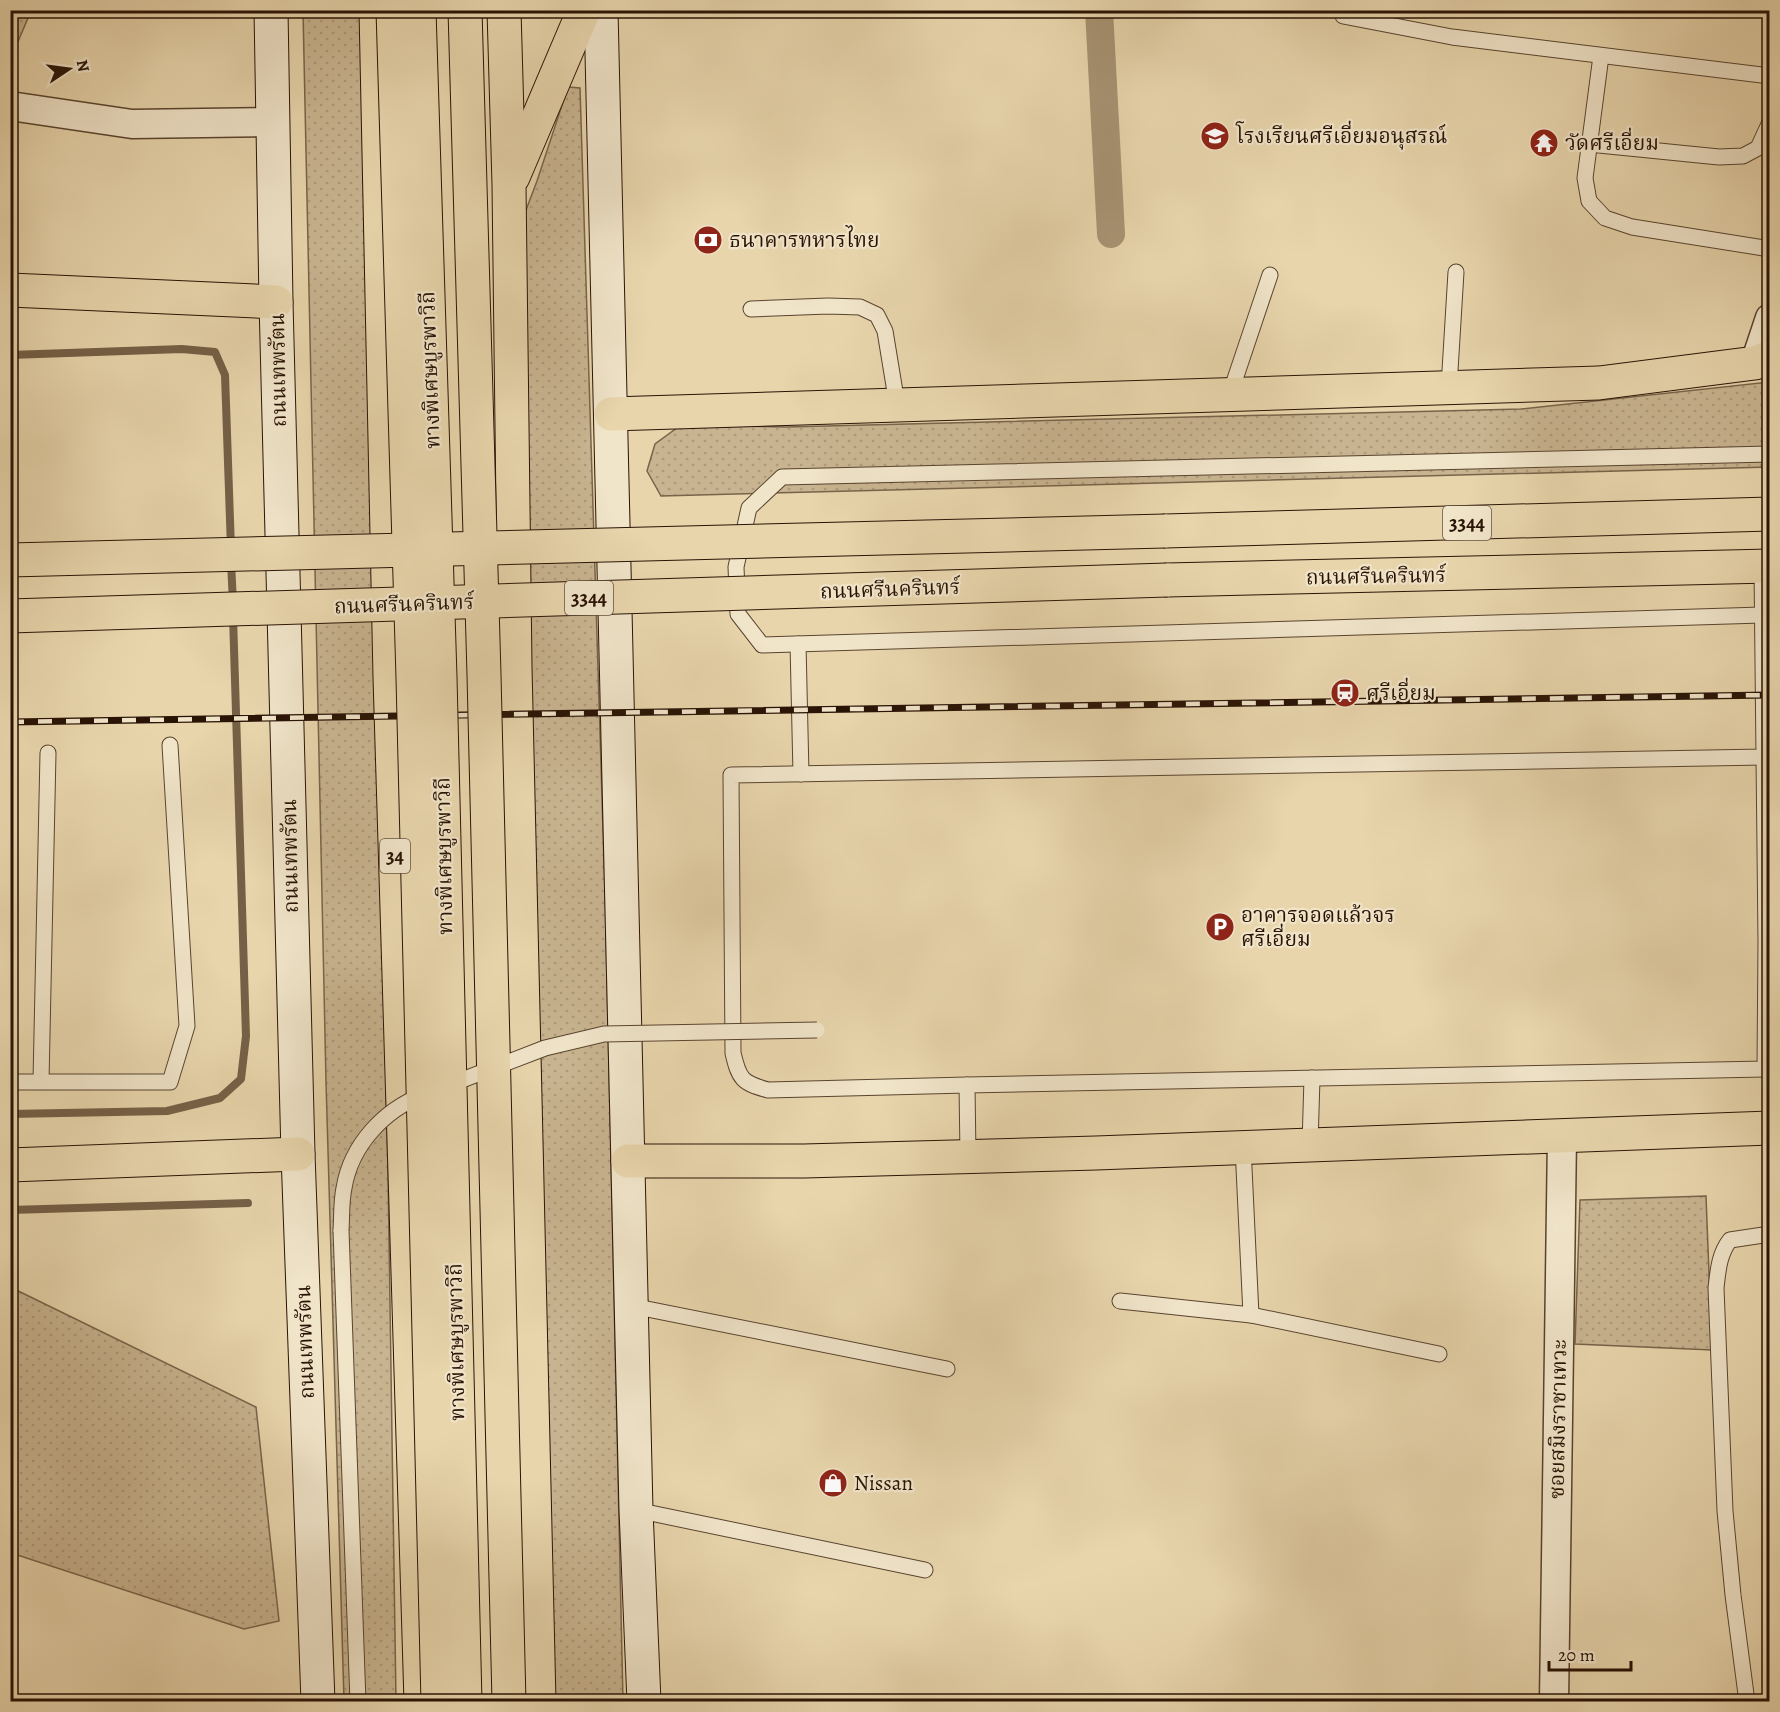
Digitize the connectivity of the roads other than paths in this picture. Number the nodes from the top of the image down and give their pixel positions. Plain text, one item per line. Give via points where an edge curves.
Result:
1 (271, 10) edge
2 (376, 10) edge
3 (393, 10) edge
4 (419, 10) edge
5 (465, 10) edge
6 (504, 10) edge
7 (584, 10) edge
8 (601, 10) edge
9 (1342, 16) dead end
10 (1601, 56) junction
11 (1770, 76) edge
12 (10, 105) edge
13 (1770, 122) edge
14 (273, 123) junction
15 (1589, 144) junction
16 (509, 185) junction
17 (1770, 249) edge
18 (1456, 272) dead end
19 (1270, 275) dead end
20 (10, 290) edge
21 (276, 302) junction
22 (751, 309) dead end
23 (1770, 318) edge
24 (1762, 360) edge
25 (1449, 387) junction
26 (1230, 394) junction
27 (897, 404) junction
28 (611, 414) junction
29 (1770, 454) edge
30 (1770, 514) edge
31 (10, 560) edge
32 (1766, 566) edge
33 (1762, 615) junction
34 (10, 616) edge
35 (798, 644) junction
36 (170, 745) dead end
37 (48, 753) dead end
38 (1764, 757) junction
39 (801, 774) junction
40 (816, 1030) dead end
41 (1312, 1078) junction
42 (10, 1082) edge
43 (41, 1082) junction
44 (968, 1084) junction
45 (1770, 1128) edge
46 (1562, 1137) junction
47 (1310, 1145) junction
48 (1243, 1147) junction
49 (298, 1154) junction
50 (968, 1156) junction
51 (628, 1161) junction
52 (10, 1165) edge
53 (1770, 1234) edge
54 (1119, 1301) dead end
55 (632, 1306) junction
56 (1251, 1315) junction
57 (1439, 1354) dead end
58 (947, 1369) dead end
59 (636, 1510) junction
60 (925, 1570) dead end
61 (318, 1701) edge
62 (358, 1701) edge
63 (421, 1701) edge
64 (438, 1701) edge
65 (465, 1701) edge
66 (509, 1701) edge
67 (539, 1701) edge
68 (644, 1701) edge
69 (1554, 1701) edge
70 (1747, 1701) edge

1 - 14 main road, ถนนเทพรัตน
2 - 63 main road, 34 via 390,689
3 - 64 main road, bridge
4 - 65 main road, ทางพิเศษบูรพาวิถี, bridge via 440,665
5 - 66 main road, ทางพิเศษบูรพาวิถี, bridge
6 - 16 main road
7 - 16 main road
8 - 28 main road
9 - 10 lane via 1452,37
10 - 11 lane
10 - 15 lane
12 - 14 street via 132,124
13 - 15 lane via 1758,148 1743,156
14 - 21 main road, ถนนเทพรัตน
15 - 17 lane via 1585,178 1589,201 1605,218 1632,227
16 - 67 main road via 515,667
18 - 25 lane
19 - 26 lane
20 - 21 main road
21 - 49 main road, ถนนเทพรัตน
22 - 27 lane via 860,307 877,315 885,331
23 - 24 street
24 - 25 main road via 1599,383
25 - 26 main road
26 - 27 main road
27 - 28 main road
28 - 51 main road
29 - 35 lane via 782,477 749,508 736,567 738,614 762,645
30 - 31 main road, 3344, bridge
32 - 33 lane
32 - 34 main road, ถนนศรีนครินทร์ / 3344, bridge via 1167,580
33 - 35 lane
33 - 38 lane
35 - 39 lane
36 - 43 lane via 187,1026 170,1082
37 - 43 lane
38 - 39 lane
38 - 41 lane via 1765,1069
39 - 44 lane via 731,775 733,1053 737,1071 749,1085 768,1090
40 - 62 lane, bridge via 604,1034 545,1048 412,1099 366,1136 352,1161 344,1188 341,1230
41 - 44 lane
41 - 47 lane
42 - 43 lane
44 - 50 lane
45 - 46 main road
46 - 47 main road
46 - 69 street, ซอยสมิงราชาเทวะ
47 - 48 main road
48 - 50 main road
48 - 56 lane
49 - 52 main road
49 - 61 main road, ถนนเทพรัตน
50 - 51 main road
51 - 55 main road
53 - 70 lane via 1730,1240 1718,1268 1716,1288 1725,1511
54 - 56 lane
55 - 58 lane
55 - 59 main road
56 - 57 lane
59 - 60 lane
59 - 68 main road

